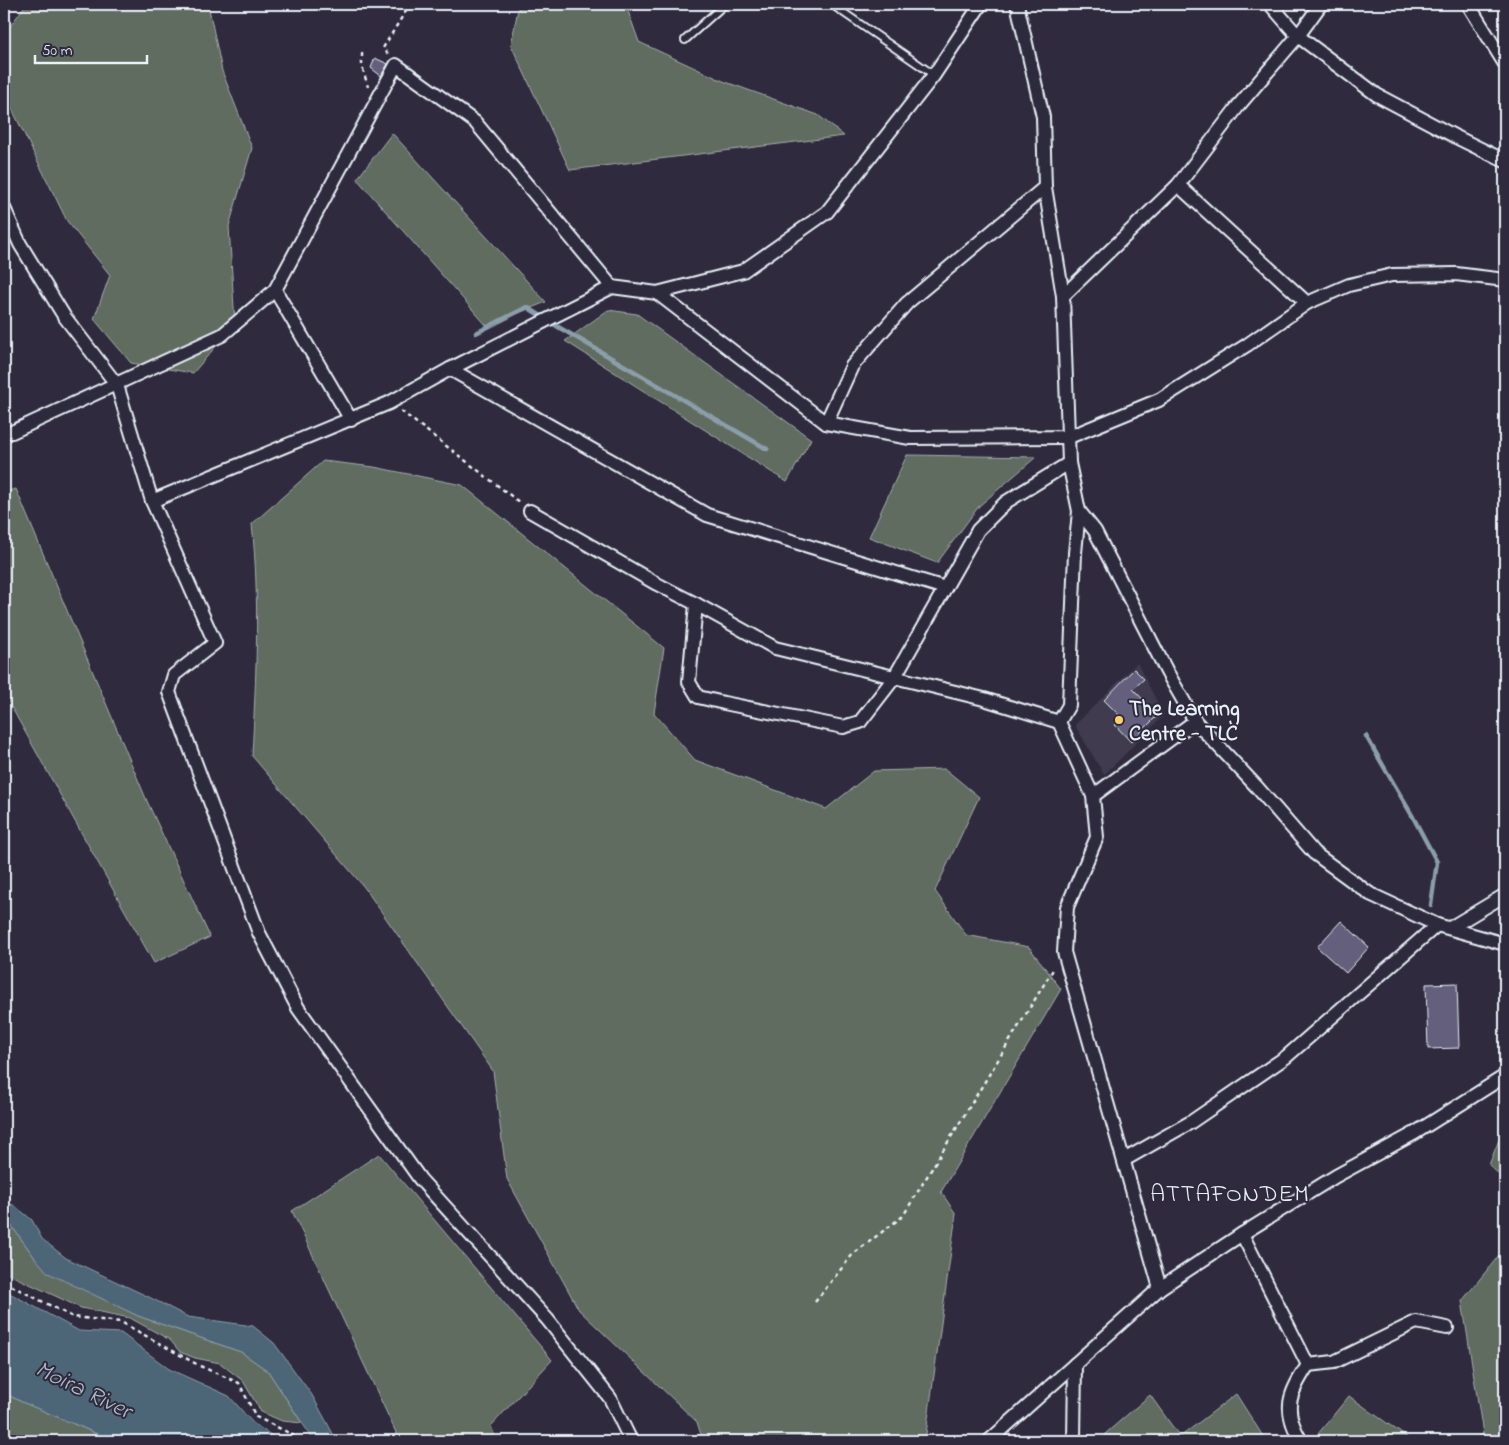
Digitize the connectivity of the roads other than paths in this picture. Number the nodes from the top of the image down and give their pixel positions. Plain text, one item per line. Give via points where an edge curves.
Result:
1 (725, 4) edge
2 (831, 4) edge
3 (981, 4) edge
4 (1017, 4) edge
5 (1270, 4) edge
6 (1321, 4) edge
7 (1468, 4) edge
8 (1298, 36) junction
9 (685, 40) dead end
10 (1505, 64) edge
11 (934, 75) junction
12 (1505, 161) edge
13 (1178, 185) junction
14 (1045, 188) junction
15 (4, 208) edge
16 (1505, 280) edge
17 (612, 287) junction
18 (275, 290) junction
19 (657, 294) junction
20 (1063, 296) junction
21 (1307, 303) junction
22 (450, 369) junction
23 (117, 385) junction
24 (351, 420) junction
25 (826, 424) junction
26 (12, 432) dead end
27 (1069, 438) junction
28 (1069, 463) junction
29 (152, 501) junction
30 (530, 511) road end
31 (1080, 511) junction
32 (945, 588) junction
33 (696, 604) junction
34 (894, 678) junction
35 (1195, 720) junction
36 (1059, 722) junction
37 (1093, 796) junction
38 (1505, 895) edge
39 (1437, 925) junction
40 (1450, 928) junction
41 (1505, 944) edge
42 (1505, 1076) edge
43 (1124, 1160) junction
44 (1242, 1234) junction
45 (1160, 1288) junction
46 (1447, 1328) dead end
47 (1075, 1364) junction
48 (1308, 1365) junction
49 (631, 1441) edge
50 (989, 1441) edge
51 (1074, 1441) edge
52 (1301, 1441) edge

1 - 9 lane
2 - 11 lane
3 - 11 street
4 - 14 street via 1044,117
5 - 8 street
6 - 8 street
7 - 10 street
8 - 12 street via 1377,95
8 - 13 street via 1239,104
11 - 19 street via 827,212 743,271
13 - 20 street
13 - 21 street
14 - 20 street
14 - 25 street via 907,303 852,366
15 - 23 street via 20,244 64,316
16 - 21 street via 1456,274 1392,275 1349,285
17 - 18 street via 475,122 396,65
17 - 19 street
17 - 22 street
18 - 23 street via 222,335
18 - 24 street
19 - 25 street
20 - 27 street
21 - 27 street via 1159,400
22 - 24 street via 390,403
22 - 32 street via 707,515
23 - 26 street
23 - 29 street
24 - 29 street
25 - 27 street via 910,438
27 - 28 street
28 - 31 street
28 - 32 street via 1006,502 978,530
29 - 49 street via 215,643 174,675 169,692 259,933 298,1008 420,1179 547,1319 610,1398
30 - 33 street
31 - 35 street via 1095,531
31 - 36 street via 1069,705
32 - 34 street
33 - 34 street via 775,648
33 - 34 street via 689,682 698,697 842,727 860,722
34 - 36 street via 984,699
35 - 37 street
35 - 39 street via 1314,853 1370,894
36 - 37 street
37 - 43 street via 1097,837 1067,907 1064,952
38 - 40 street
39 - 40 street
39 - 43 street via 1286,1057 1190,1122
40 - 41 street
42 - 44 street via 1415,1133 1336,1176
43 - 45 street
44 - 45 street
44 - 48 street
45 - 47 street
46 - 48 street via 1416,1322 1334,1362
47 - 50 street
47 - 51 street
48 - 52 street via 1295,1386 1289,1406 1294,1430

